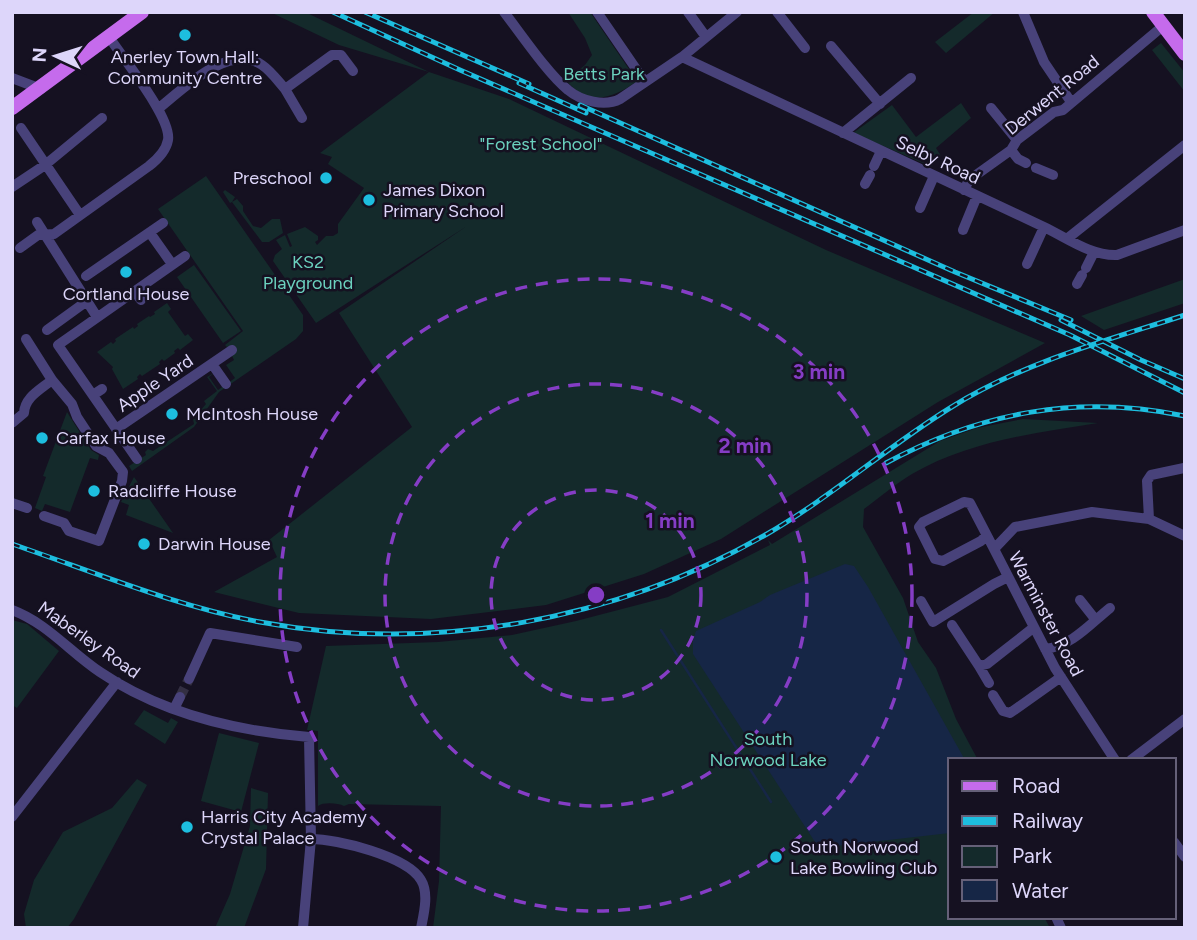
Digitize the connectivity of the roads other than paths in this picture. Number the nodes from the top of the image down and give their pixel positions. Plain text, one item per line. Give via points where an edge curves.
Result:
1 (142, 12) edge
2 (504, 12) edge
3 (597, 12) edge
4 (688, 12) edge
5 (737, 12) edge
6 (776, 12) edge
7 (1023, 12) edge
8 (1161, 18) edge
9 (109, 37) junction
10 (706, 37) junction
11 (831, 46) dead end
12 (805, 48) dead end
13 (1185, 54) edge
14 (682, 57) junction
15 (353, 71) dead end
16 (12, 78) edge
17 (911, 78) dead end
18 (645, 82) junction
19 (41, 89) junction
20 (285, 89) junction
21 (1071, 102) junction
22 (880, 104) junction
23 (12, 108) edge
24 (991, 108) dead end
25 (158, 109) junction
26 (103, 118) dead end
27 (302, 118) dead end
28 (20, 128) dead end
29 (843, 133) junction
30 (1017, 140) junction
31 (1185, 145) edge
32 (1010, 150) junction
33 (881, 151) junction
34 (1026, 163) dead end
35 (45, 165) junction
36 (1037, 167) dead end
37 (869, 175) dead end
38 (1053, 175) dead end
39 (934, 176) junction
40 (12, 187) edge
41 (964, 190) junction
42 (977, 196) junction
43 (920, 208) dead end
44 (80, 215) junction
45 (37, 222) dead end
46 (163, 223) dead end
47 (1044, 227) junction
48 (963, 230) dead end
49 (1185, 230) edge
50 (150, 233) junction
51 (46, 236) junction
52 (1068, 238) junction
53 (20, 248) dead end
54 (1094, 252) junction
55 (185, 256) dead end
56 (172, 264) junction
57 (1027, 264) dead end
58 (1082, 275) dead end
59 (86, 276) dead end
60 (134, 290) junction
61 (141, 300) dead end
62 (88, 302) junction
63 (97, 317) junction
64 (47, 330) dead end
65 (26, 339) dead end
66 (232, 350) dead end
67 (212, 364) junction
68 (52, 380) junction
69 (226, 384) dead end
70 (102, 389) dead end
71 (93, 395) junction
72 (12, 423) edge
73 (116, 429) junction
74 (137, 459) dead end
75 (1184, 468) edge
76 (12, 503) edge
77 (27, 508) dead end
78 (44, 516) dead end
79 (1149, 519) junction
80 (986, 536) junction
81 (1185, 536) edge
82 (994, 549) junction
83 (1008, 578) junction
84 (1080, 600) dead end
85 (921, 601) dead end
86 (1110, 608) dead end
87 (12, 610) edge
88 (1095, 620) junction
89 (952, 625) dead end
90 (1033, 628) junction
91 (282, 645) junction
92 (296, 647) dead end
93 (1045, 649) junction
94 (280, 656) dead end
95 (979, 666) junction
96 (1060, 677) junction
97 (188, 679) tunnel mouth
98 (117, 682) junction
99 (989, 683) dead end
100 (993, 695) dead end
101 (180, 697) tunnel mouth
102 (174, 709) junction
103 (1185, 719) edge
104 (1114, 758) edge
105 (1134, 758) edge
106 (12, 817) edge
107 (311, 839) junction
108 (303, 928) edge
109 (421, 928) edge

1 - 9 main road
2 - 18 street via 569,91 596,103 616,102
3 - 18 street
4 - 10 street
5 - 10 street
6 - 12 street
7 - 21 street via 1044,62
8 - 13 main road
8 - 21 street, Derwent Road
9 - 19 main road
9 - 25 street
10 - 14 street
11 - 22 street
14 - 18 street
14 - 29 street, Selby Road
15 - 20 street via 341,55 332,55
16 - 19 street
17 - 22 street
19 - 23 main road
20 - 25 street via 263,65 234,60 212,66
20 - 27 street
21 - 30 street, Derwent Road
22 - 29 street
24 - 30 street
25 - 44 street via 168,139 159,159
26 - 35 street
28 - 35 street
29 - 33 street, Selby Road
30 - 32 street, Derwent Road
31 - 52 street
32 - 34 street
32 - 41 street, Derwent Road via 969,180
33 - 37 street
33 - 39 street, Selby Road
35 - 40 street
35 - 44 street
36 - 38 street
39 - 41 street, Selby Road
39 - 43 street
41 - 42 street, Selby Road
42 - 47 street, Selby Road
42 - 48 street
44 - 51 street
45 - 51 street
46 - 50 street
47 - 52 street, Selby Road
47 - 57 street
49 - 54 street via 1116,255
50 - 56 street
50 - 59 street
51 - 53 street via 38,235
51 - 62 street
52 - 54 street, Selby Road
54 - 58 street
55 - 56 street, Apple Yard
56 - 60 street, Apple Yard
60 - 61 street
60 - 63 street, Apple Yard
62 - 63 street
62 - 64 street
63 - 71 street, Apple Yard via 58,345
65 - 68 street
66 - 67 street, Apple Yard
67 - 69 street, Apple Yard
67 - 73 street, Apple Yard
68 - 72 street via 29,399 24,413
68 - 78 street via 96,446 109,453 123,472 99,541
70 - 71 street, Apple Yard
71 - 73 street, Apple Yard
73 - 74 street, Apple Yard
75 - 79 street via 1150,475
76 - 77 street
79 - 81 street, Warminster Road
79 - 82 street, Warminster Road via 1092,512 1014,527
80 - 80 street via 943,561 935,559 919,527 964,502 970,503
80 - 82 street
82 - 83 street, Warminster Road
83 - 85 street via 933,622
83 - 90 street, Warminster Road
84 - 88 street
86 - 88 street
87 - 98 street, Maberley Road via 43,626
88 - 93 street via 1058,647
89 - 95 street
90 - 93 street, Warminster Road
90 - 95 street
91 - 92 street
91 - 94 street
91 - 97 street via 210,634
93 - 96 street, Warminster Road
95 - 99 street
96 - 100 street via 1010,713 1003,711
96 - 104 street, Warminster Road
98 - 102 street, Maberley Road
98 - 106 street
101 - 102 street
102 - 107 street, Maberley Road via 250,731 309,737
103 - 105 street
107 - 108 street
107 - 109 street via 348,843 411,869 425,892

